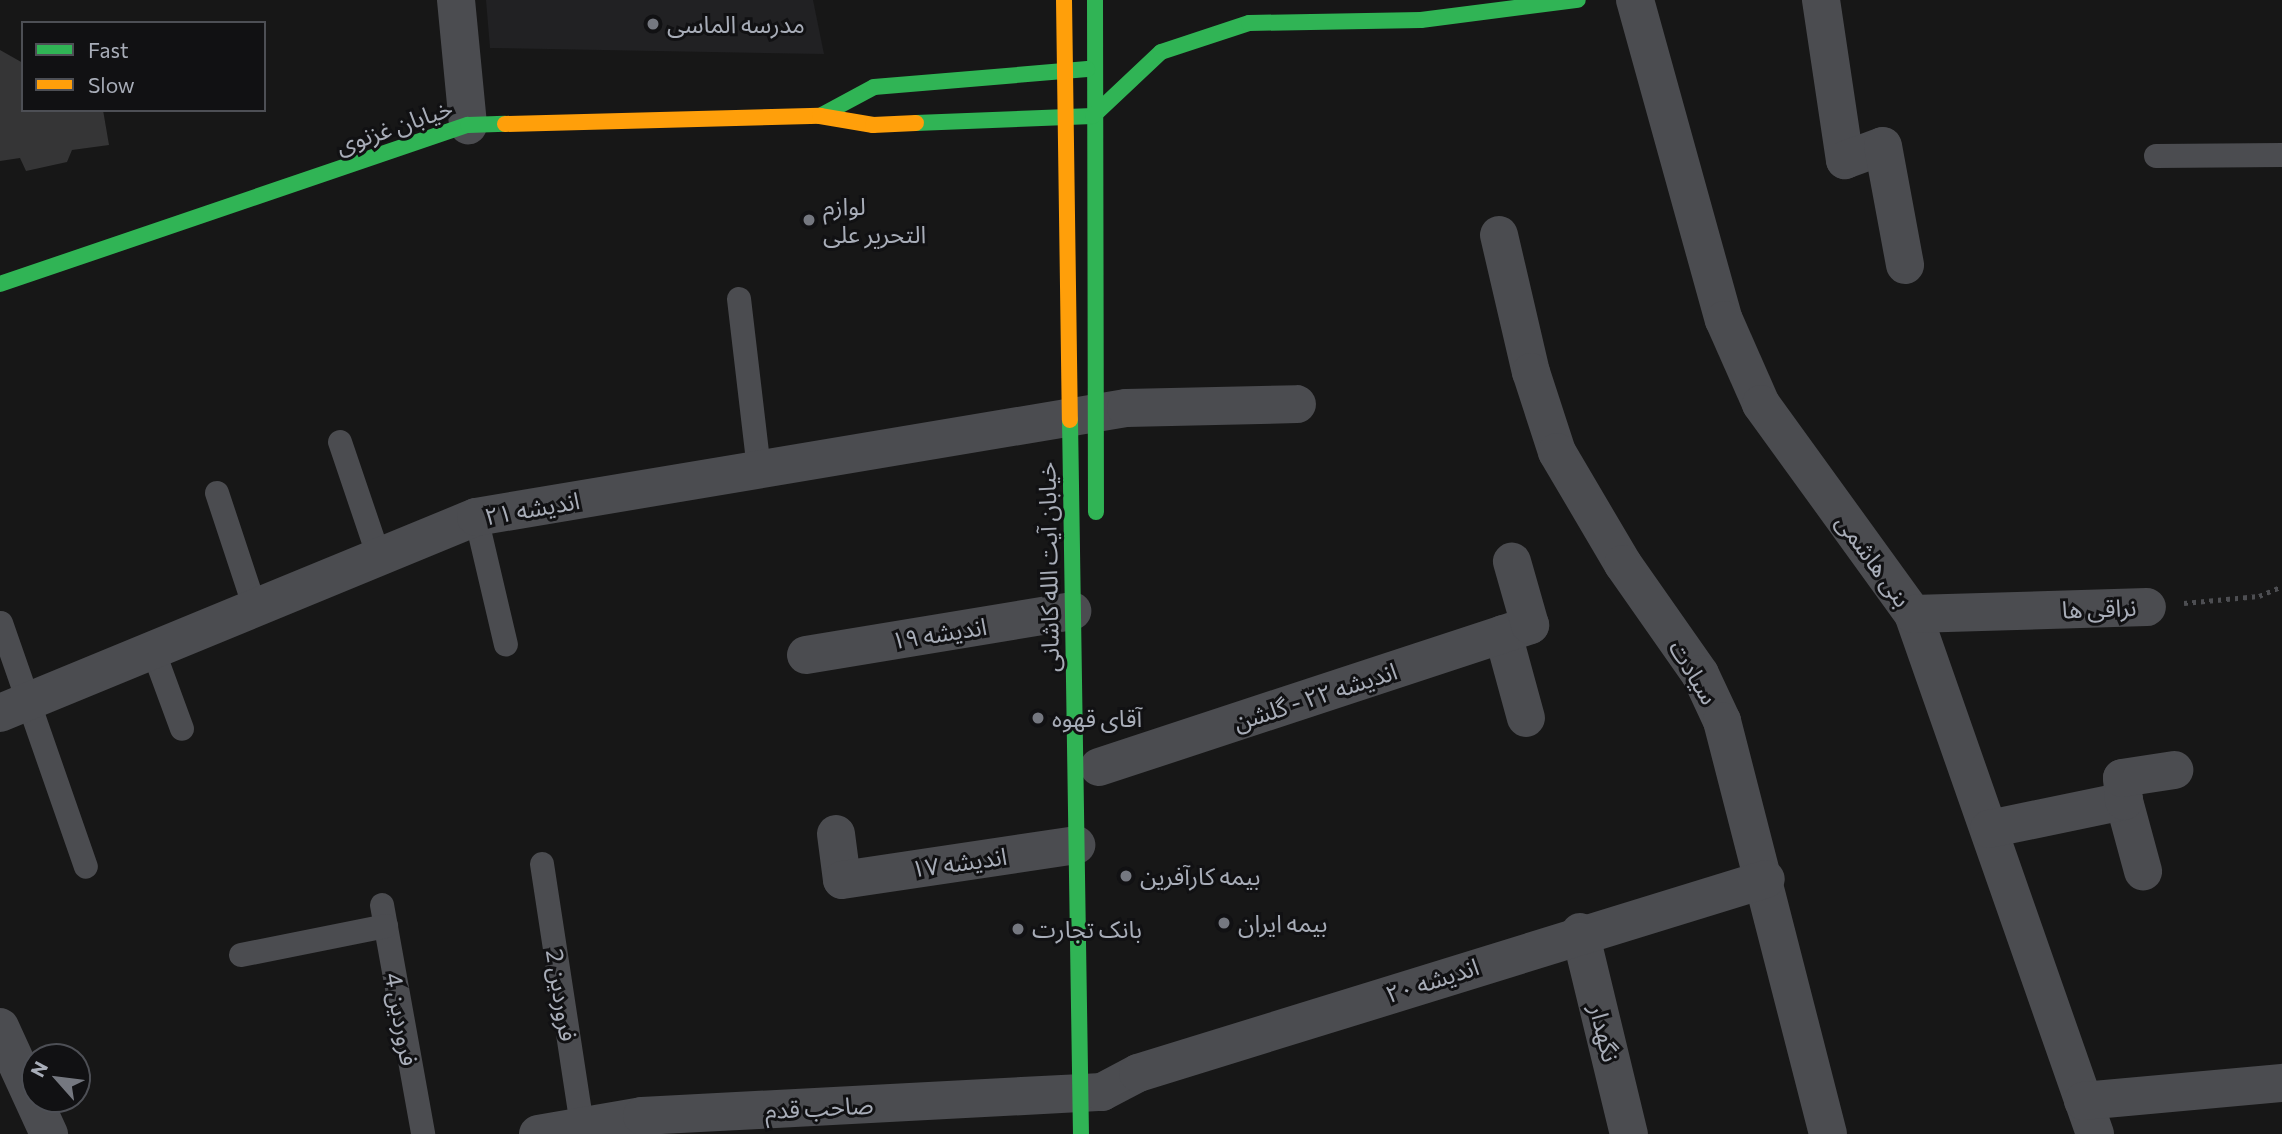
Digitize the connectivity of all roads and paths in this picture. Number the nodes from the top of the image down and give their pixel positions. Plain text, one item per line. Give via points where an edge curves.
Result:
1 (456, 0) edge
2 (1064, 0) edge
3 (1095, 0) edge
4 (1578, 0) edge
5 (1635, 0) edge
6 (1822, 0) edge
7 (1094, 68) junction
8 (1063, 71) junction
9 (820, 116) junction
10 (1093, 116) junction
11 (1063, 118) junction
12 (468, 125) junction
13 (2282, 155) edge
14 (2156, 156) dead end
15 (1499, 235) dead end
16 (1905, 265) dead end
17 (0, 284) edge
18 (739, 299) dead end
19 (1297, 404) dead end
20 (1082, 417) junction
21 (340, 442) dead end
22 (759, 469) junction
23 (217, 493) dead end
24 (476, 517) junction
25 (1097, 537) dead end
26 (379, 557) junction
27 (1512, 562) dead end
28 (2282, 586) edge
29 (2147, 607) joint
30 (256, 608) junction
31 (1072, 611) junction
32 (1913, 614) junction
33 (1, 623) edge
34 (1517, 629) junction
35 (506, 645) dead end
36 (153, 650) junction
37 (806, 655) dead end
38 (14, 707) edge
39 (1526, 718) dead end
40 (182, 729) dead end
41 (1099, 763) dead end
42 (2174, 770) dead end
43 (2124, 801) junction
44 (1989, 829) junction
45 (836, 834) dead end
46 (1076, 845) junction
47 (542, 864) dead end
48 (86, 867) dead end
49 (2143, 872) dead end
50 (1766, 879) junction
51 (1580, 932) junction
52 (241, 955) dead end
53 (0, 1027) edge
54 (2282, 1083) edge
55 (1097, 1091) junction
56 (2089, 1118) edge
57 (582, 1126) junction
58 (49, 1134) edge
59 (423, 1134) edge
60 (538, 1134) edge
61 (1081, 1134) edge
62 (1629, 1134) edge
63 (1828, 1134) edge

1 - 12 street
2 - 8 street, خیابان آیت الله کاشانی
3 - 7 street, خیابان آیت الله کاشانی
4 - 10 street via 1421,20 1249,23 1161,52
5 - 32 street, بنی هاشمی via 1693,225 1724,320 1761,404
6 - 16 street via 1845,160 1883,146
7 - 8 street
7 - 10 street, خیابان آیت الله کاشانی
8 - 9 street via 874,87
8 - 11 street, خیابان آیت الله کاشانی
9 - 11 street, خیابان غزنوی via 873,125
9 - 12 street, خیابان غزنوی
10 - 11 street, خیابان غزنوی
10 - 20 street, خیابان آیت الله کاشانی
11 - 20 street, خیابان آیت الله کاشانی
12 - 17 street, خیابان غزنوی
13 - 14 lane
15 - 50 street, سیادت via 1531,372 1557,452 1622,564 1700,674 1735,760
18 - 22 lane
19 - 20 street, اندیشه ۲۱ via 1126,408
20 - 22 street, اندیشه ۲۱
20 - 25 street, خیابان آیت الله کاشانی
20 - 31 street, خیابان آیت الله کاشانی
21 - 26 lane
22 - 24 street, اندیشه ۲۱
23 - 30 lane
24 - 26 street, اندیشه ۲۱
24 - 35 lane
26 - 30 street, اندیشه ۲۱
27 - 34 street
28 - 29 path, نراقی ها via 2259,596
29 - 32 street, نراقی ها
30 - 36 street, اندیشه ۲۱
31 - 37 street, اندیشه ۱۹
31 - 46 street, خیابان آیت الله کاشانی
32 - 44 street, بنی هاشمی
33 - 38 lane
34 - 39 street
34 - 41 street, اندیشه ۲۲ - گلشن
36 - 38 street, اندیشه ۲۱
36 - 40 lane
38 - 48 lane
42 - 43 street via 2122,778
43 - 44 street
43 - 49 street
44 - 56 street, بنی هاشمی
45 - 46 street, اندیشه ۱۷ via 842,880
46 - 55 street, خیابان آیت الله کاشانی
47 - 57 lane, فروردین 2
50 - 51 street, اندیشه ۲۰
50 - 63 street, سیادت
51 - 55 street, اندیشه ۲۰ via 1138,1073
51 - 62 street, نگهدار
52 - 59 lane, فروردین 4 via 384,916
53 - 58 street
54 - 56 street
55 - 57 street, صاحب قدم via 642,1116
55 - 61 street, خیابان آیت الله کاشانی
57 - 60 street, صاحب قدم

